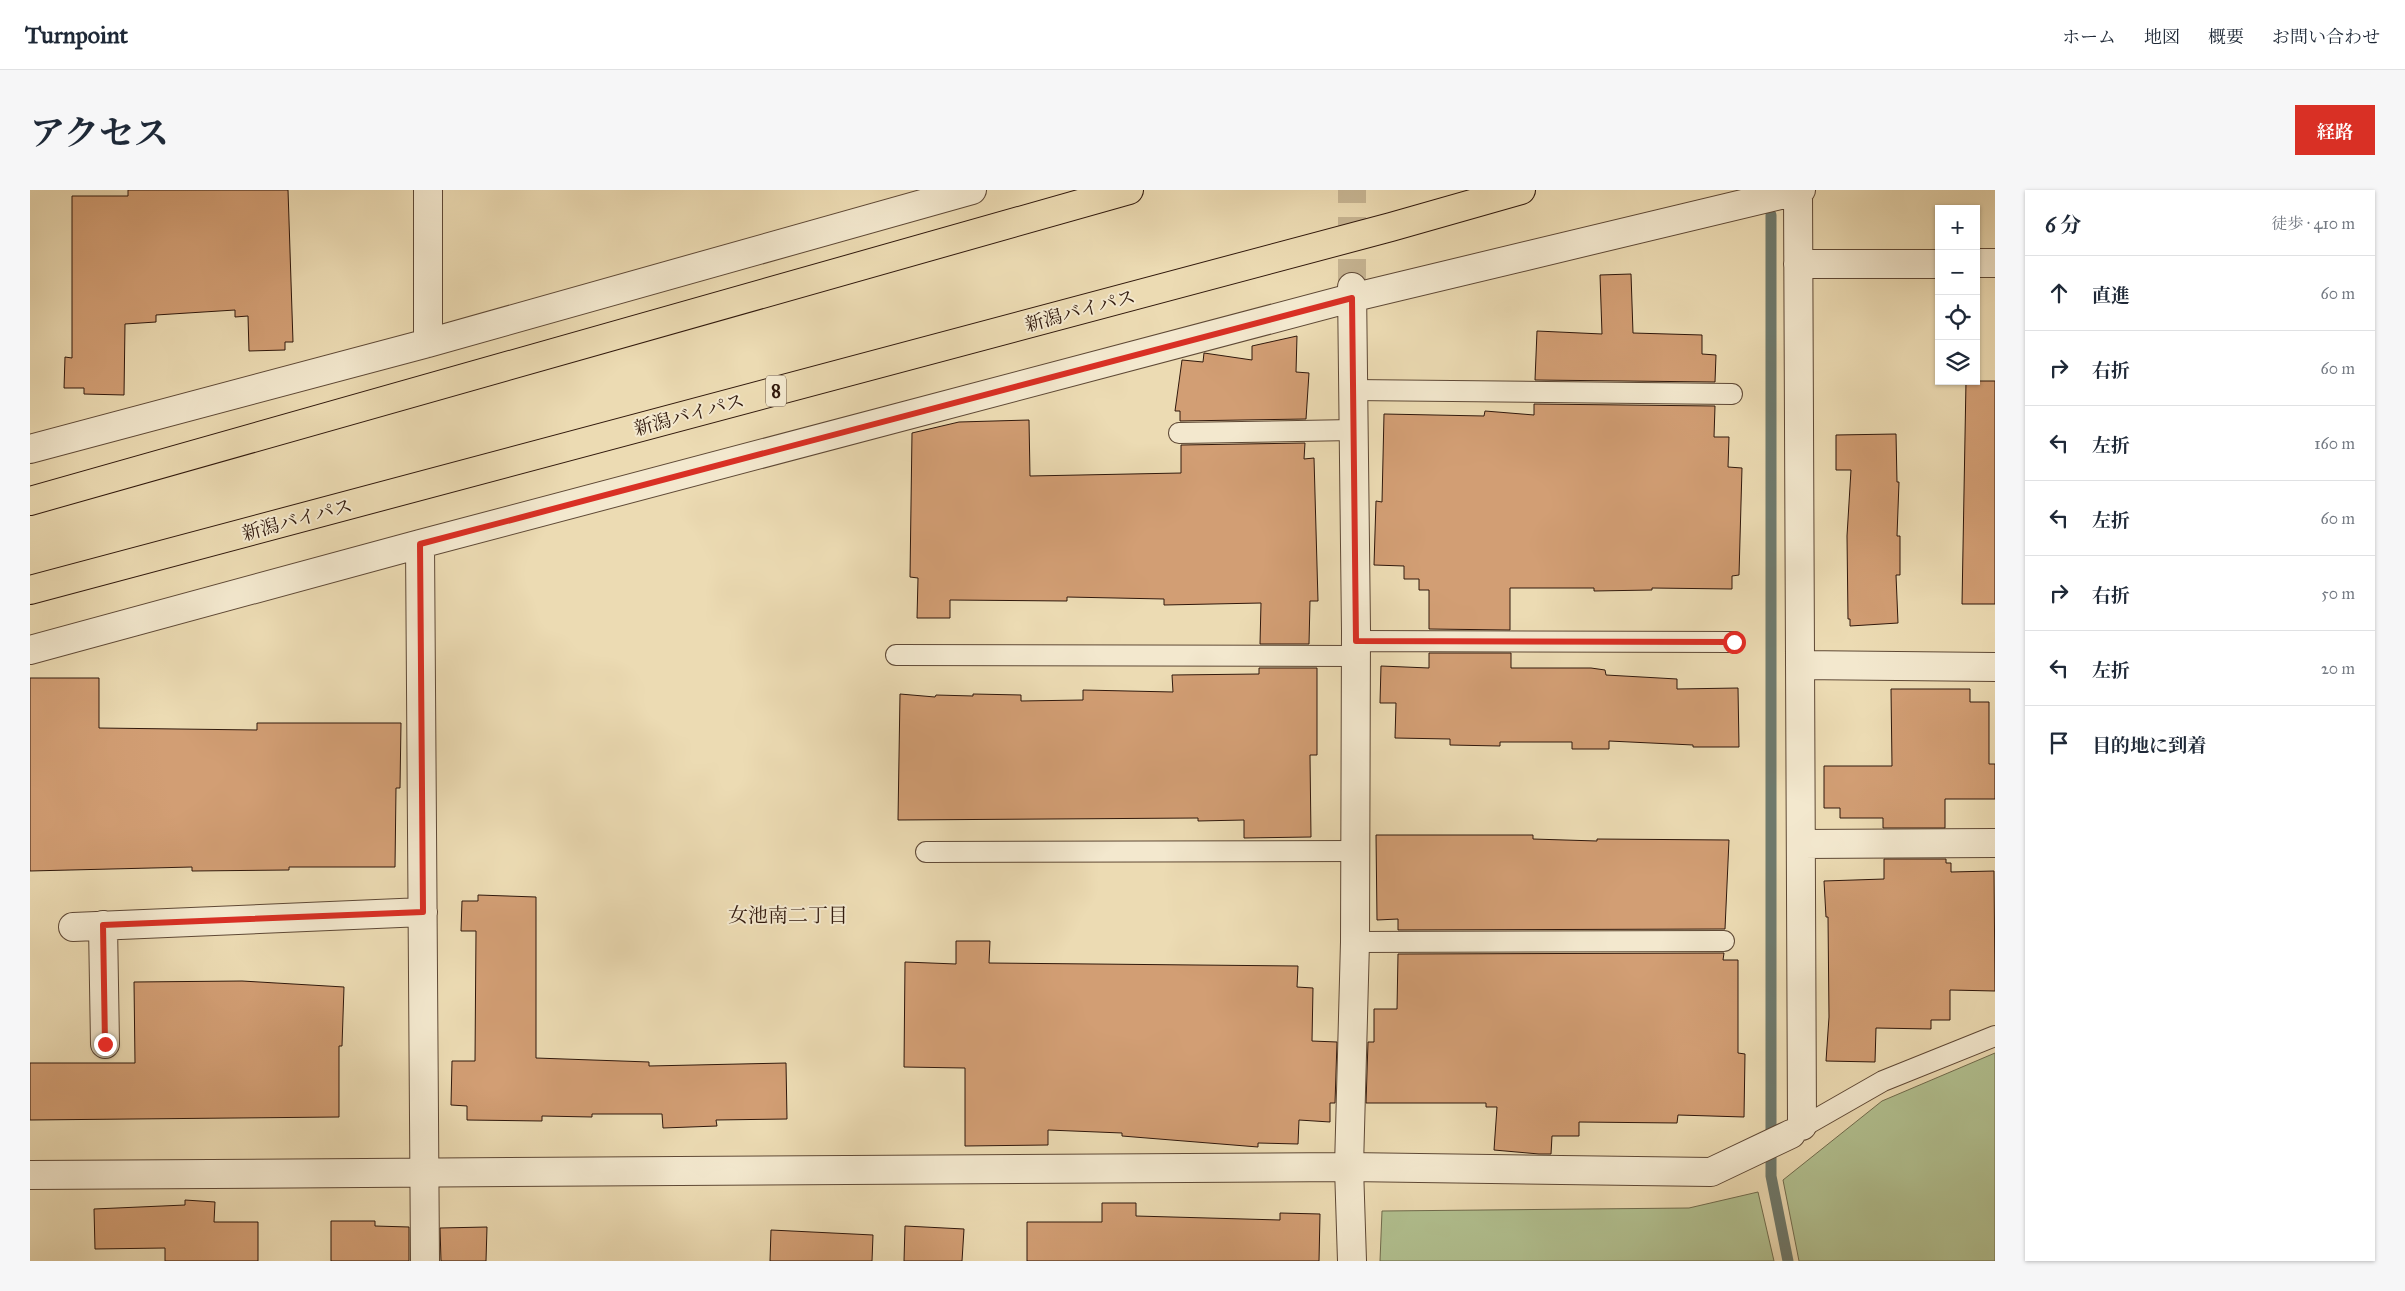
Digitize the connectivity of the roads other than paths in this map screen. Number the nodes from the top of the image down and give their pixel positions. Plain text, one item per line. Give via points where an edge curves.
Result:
1 (428, 190) edge
2 (972, 190) edge
3 (1129, 190) edge
4 (1521, 190) edge
5 (1799, 190) edge
6 (1980, 263) edge
7 (1995, 263) edge
8 (1798, 264) junction
9 (1935, 264) edge
10 (1352, 292) junction
11 (428, 343) junction
12 (1352, 390) junction
13 (1732, 394) dead end
14 (1353, 430) junction
15 (1179, 432) dead end
16 (30, 448) edge
17 (30, 501) edge
18 (420, 544) junction
19 (30, 590) edge
20 (1734, 642) dead end
21 (1356, 649) junction
22 (30, 650) edge
23 (896, 655) dead end
24 (1800, 665) junction
25 (1995, 667) edge
26 (1995, 843) edge
27 (1801, 844) junction
28 (1354, 851) junction
29 (926, 852) dead end
30 (423, 912) junction
31 (103, 925) junction
32 (73, 927) dead end
33 (1724, 941) dead end
34 (1355, 942) junction
35 (1995, 1036) edge
36 (105, 1044) dead end
37 (1796, 1130) junction
38 (1349, 1167) junction
39 (426, 1172) junction
40 (30, 1175) edge
41 (425, 1261) edge
42 (1352, 1261) edge

1 - 11 street
2 - 11 street
3 - 17 highway
4 - 19 highway, 新潟バイパス / 8
5 - 8 street
5 - 10 street
6 - 7 street
8 - 9 street
8 - 24 street
10 - 12 street
10 - 18 street
11 - 16 street
12 - 13 lane
12 - 14 street
14 - 15 lane
14 - 21 street
18 - 22 street
18 - 30 street
20 - 21 lane
21 - 23 lane
21 - 28 street
24 - 25 street
24 - 27 street
26 - 27 street
27 - 37 street
28 - 29 lane
28 - 34 street
30 - 31 street
30 - 39 street
31 - 32 street
31 - 36 street
33 - 34 lane
34 - 38 street
35 - 37 lane via 1883,1081
37 - 38 street via 1711,1172
38 - 39 street
38 - 42 street
39 - 40 street
39 - 41 street

